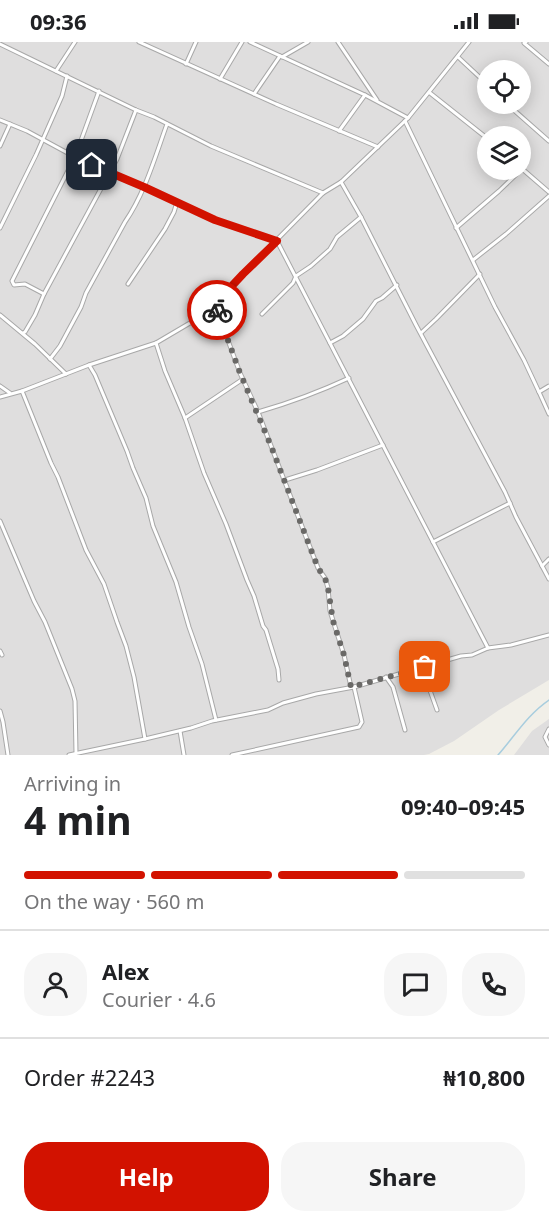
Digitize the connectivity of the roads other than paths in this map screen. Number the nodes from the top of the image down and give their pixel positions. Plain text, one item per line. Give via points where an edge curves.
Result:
1 (75, 42) edge
2 (138, 42) edge
3 (196, 42) edge
4 (242, 42) edge
5 (250, 42) edge
6 (308, 42) edge
7 (338, 42) edge
8 (469, 42) edge
9 (526, 42) edge
10 (0, 44) edge
11 (281, 57) junction
12 (458, 57) junction
13 (186, 64) junction
14 (549, 64) edge
15 (56, 71) junction
16 (477, 75) edge
17 (67, 76) junction
18 (220, 79) junction
19 (99, 92) junction
20 (430, 93) junction
21 (254, 94) junction
22 (365, 95) junction
23 (378, 101) junction
24 (136, 110) junction
25 (518, 114) edge
26 (0, 120) edge
27 (406, 120) junction
28 (10, 124) junction
29 (167, 124) junction
30 (477, 130) edge
31 (339, 131) junction
32 (42, 141) junction
33 (549, 141) edge
34 (0, 146) edge
35 (378, 147) junction
36 (75, 157) junction
37 (110, 173) junction
38 (531, 177) edge
39 (510, 180) edge
40 (341, 182) junction
41 (144, 187) junction
42 (323, 193) junction
43 (549, 194) edge
44 (177, 202) junction
45 (361, 216) junction
46 (0, 228) edge
47 (456, 228) junction
48 (277, 241) junction
49 (473, 260) junction
50 (480, 274) junction
51 (296, 276) junction
52 (128, 284) dead end
53 (397, 285) junction
54 (44, 294) junction
55 (215, 304) junction
56 (262, 314) dead end
57 (0, 315) edge
58 (23, 333) junction
59 (421, 333) junction
60 (156, 343) junction
61 (330, 343) junction
62 (50, 359) junction
63 (89, 365) junction
64 (66, 374) junction
65 (349, 378) junction
66 (243, 379) junction
67 (0, 386) edge
68 (549, 386) edge
69 (22, 391) junction
70 (539, 392) junction
71 (10, 393) junction
72 (0, 397) edge
73 (258, 412) junction
74 (549, 414) edge
75 (185, 418) junction
76 (383, 445) junction
77 (285, 480) junction
78 (510, 503) junction
79 (0, 521) edge
80 (433, 542) junction
81 (549, 559) edge
82 (542, 566) junction
83 (549, 579) edge
84 (549, 635) edge
85 (488, 648) junction
86 (425, 667) junction
87 (386, 677) junction
88 (279, 680) dead end
89 (352, 687) junction
90 (438, 710) dead end
91 (0, 711) edge
92 (216, 720) junction
93 (549, 729) edge
94 (405, 730) dead end
95 (180, 731) junction
96 (145, 739) junction
97 (549, 745) edge
98 (76, 753) junction
99 (8, 755) edge
100 (69, 755) edge
101 (184, 755) edge
102 (232, 755) edge

1 - 15 street
2 - 13 street
3 - 13 street
4 - 18 street
5 - 11 street
6 - 11 street
7 - 23 street
8 - 12 street
9 - 14 street
10 - 15 street
11 - 21 street
11 - 22 street
12 - 16 street
12 - 20 street
13 - 18 street
15 - 17 street
17 - 19 street
17 - 32 street
18 - 21 street
19 - 24 street
19 - 36 street
20 - 27 street
20 - 30 street
21 - 31 street
22 - 23 street
22 - 31 street
23 - 27 street
24 - 29 street
24 - 37 street
25 - 33 street
26 - 28 street
27 - 35 street
27 - 47 street
28 - 32 street
28 - 34 street
29 - 41 street
29 - 42 street
31 - 35 street
32 - 36 street
32 - 46 street
35 - 40 street
36 - 37 street
36 - 54 street via 12,281
37 - 41 street
37 - 54 street
38 - 43 street
39 - 47 street
40 - 42 street
40 - 45 street
41 - 44 street
41 - 62 street
42 - 48 street
43 - 49 street
44 - 48 street
44 - 52 street via 165,229
45 - 51 street via 337,237 330,249
45 - 53 street
47 - 49 street
48 - 51 street
48 - 55 street
49 - 50 street
50 - 59 street
50 - 70 street
51 - 56 street
51 - 61 street
53 - 59 street
53 - 61 street via 376,301 363,319
54 - 58 street
55 - 60 street
55 - 66 street
57 - 58 street
58 - 62 street
59 - 78 street
60 - 63 street
60 - 75 street
61 - 65 street
62 - 64 street
63 - 64 street
63 - 92 street via 146,498 199,654
64 - 69 street
65 - 73 street
65 - 76 street
66 - 73 street
66 - 75 street
67 - 71 street
68 - 70 street
69 - 71 street
69 - 96 street via 86,550 104,584 126,646
70 - 74 street
71 - 72 street
73 - 77 street
75 - 88 street via 254,596
76 - 77 street
76 - 80 street
77 - 89 street via 325,578
78 - 80 street
78 - 82 street
79 - 98 street via 72,689
80 - 85 street
81 - 82 street
82 - 83 street
84 - 85 street
85 - 86 street
86 - 87 street
86 - 90 street
87 - 89 street
87 - 94 street via 393,687
89 - 92 street
89 - 102 street via 362,722 359,727
91 - 99 street
92 - 95 street
93 - 97 street via 545,737
95 - 96 street
95 - 101 street
96 - 98 street
98 - 100 street

